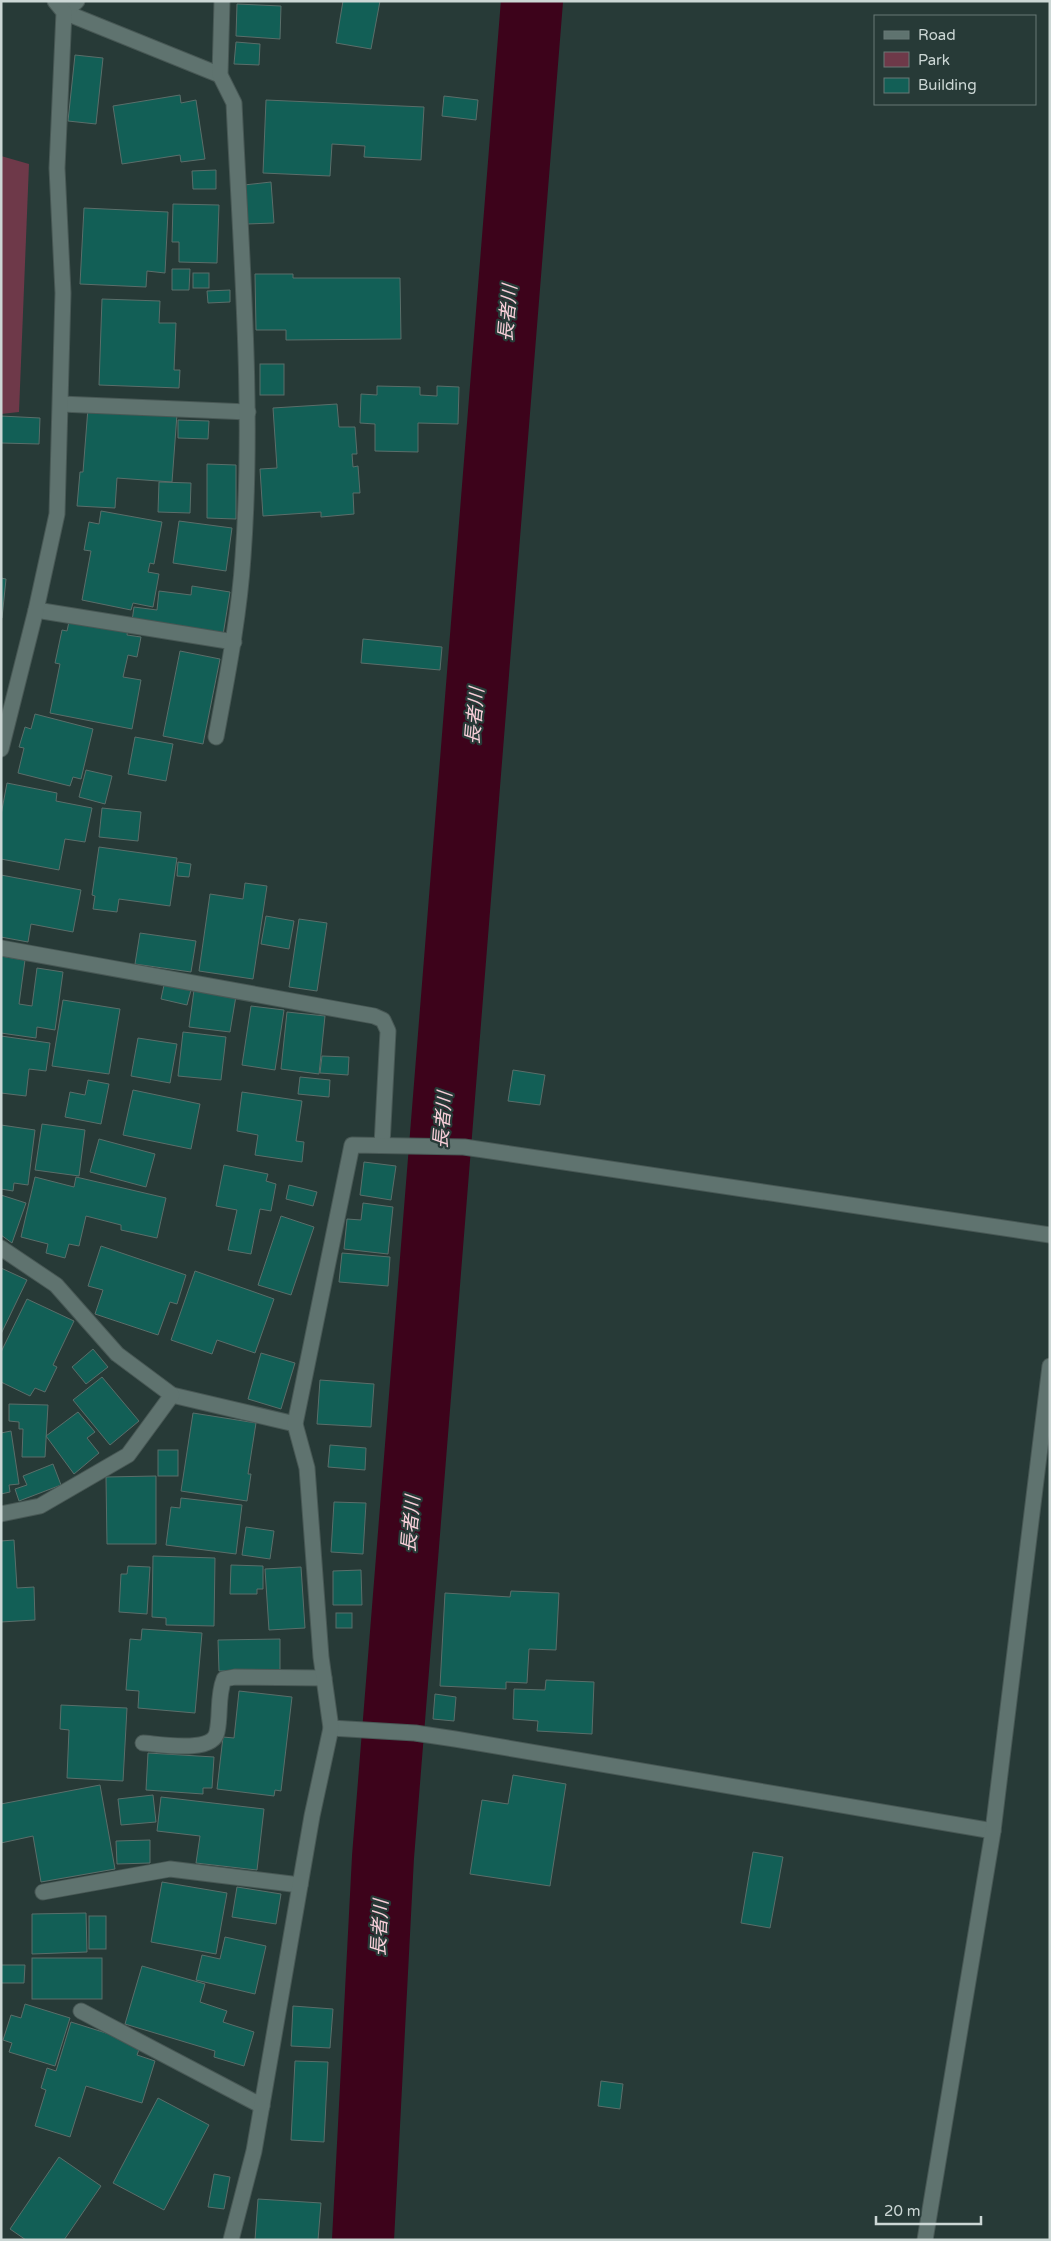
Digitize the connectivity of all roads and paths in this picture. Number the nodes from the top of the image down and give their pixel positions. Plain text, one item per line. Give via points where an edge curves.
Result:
1 (77, 1) edge
2 (222, 1) edge
3 (59, 7) edge
4 (220, 75) junction
5 (61, 404) junction
6 (248, 412) junction
7 (36, 610) junction
8 (234, 642) junction
9 (216, 737) dead end
10 (1, 749) edge
11 (1, 948) edge
12 (382, 1145) junction
13 (1050, 1235) edge
14 (1, 1248) edge
15 (1050, 1366) edge
16 (172, 1395) junction
17 (296, 1424) junction
18 (1, 1514) edge
19 (324, 1678) junction
20 (330, 1728) junction
21 (142, 1743) dead end
22 (993, 1831) junction
23 (300, 1885) junction
24 (43, 1892) dead end
25 (81, 2011) dead end
26 (262, 2106) junction
27 (231, 2240) edge
28 (925, 2240) edge

1 - 3 street
2 - 4 street
3 - 4 street
3 - 5 street via 57,168 62,293
4 - 6 street via 234,103
5 - 6 street
5 - 7 street via 57,514
6 - 8 street via 243,557
7 - 8 street
7 - 10 street
8 - 9 street
11 - 12 street via 383,1020 388,1031
12 - 13 street via 464,1147
12 - 17 street via 352,1145
14 - 16 street via 56,1284 117,1354
15 - 22 street
16 - 17 street
16 - 18 street via 128,1455 40,1506
17 - 19 street via 307,1468
19 - 20 street
19 - 21 street via 224,1679 219,1692 217,1734 209,1743 195,1746
20 - 22 street via 415,1733
20 - 23 street
22 - 28 street
23 - 24 street via 170,1869
23 - 26 street
25 - 26 street
26 - 27 street via 254,2152

